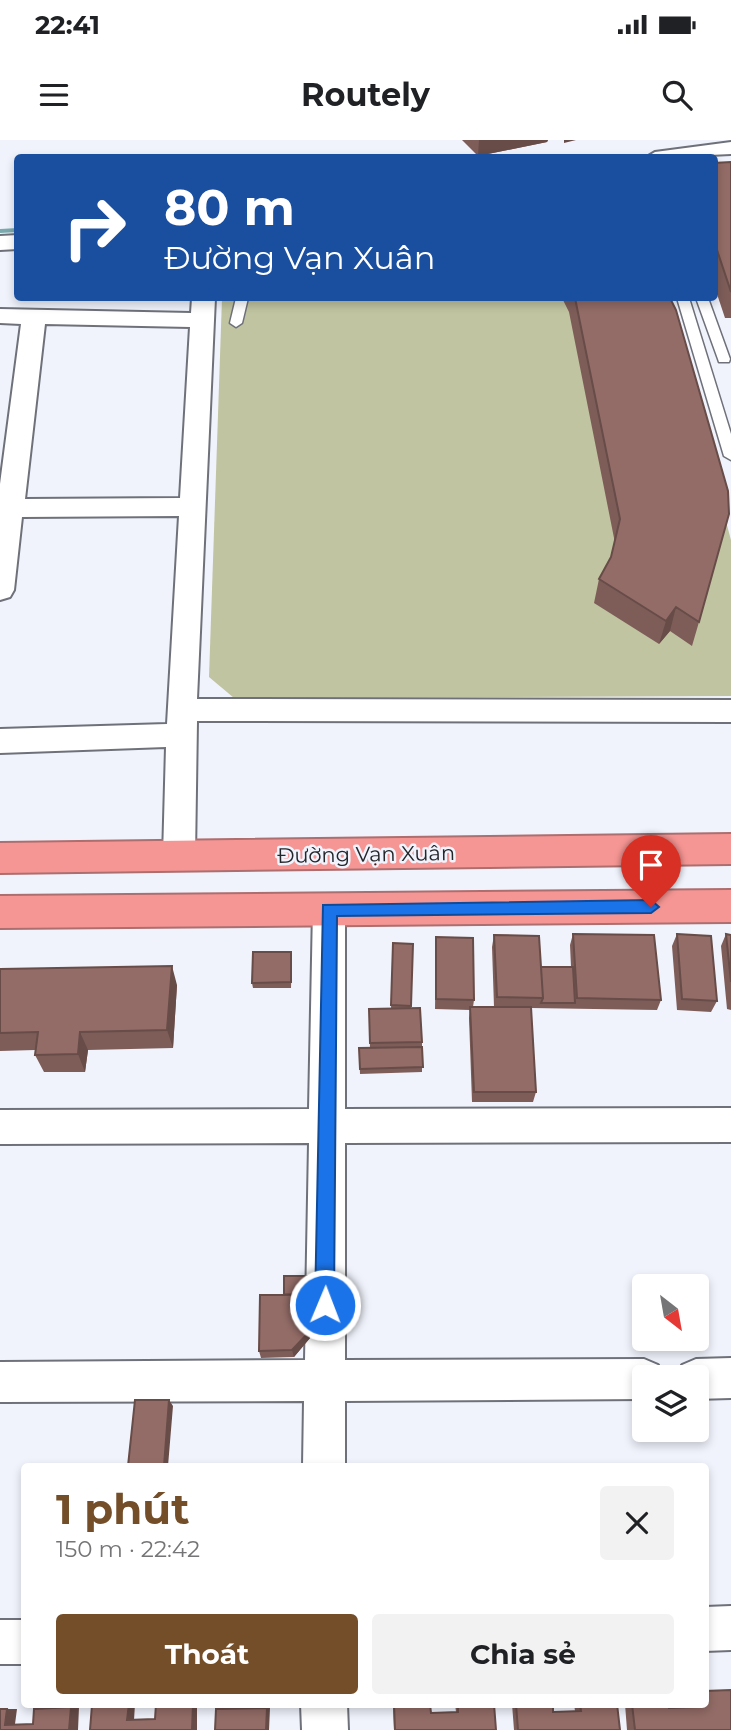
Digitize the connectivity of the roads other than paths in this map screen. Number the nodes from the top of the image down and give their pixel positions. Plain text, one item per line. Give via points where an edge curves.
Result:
1 (731, 148) edge
2 (685, 154) edge
3 (241, 301) edge
4 (684, 301) edge
5 (703, 301) edge
6 (202, 309) edge
7 (0, 316) edge
8 (34, 316) junction
9 (236, 323) dead end
10 (727, 359) edge
11 (702, 360) junction
12 (12, 394) edge
13 (731, 403) edge
14 (715, 404) junction
15 (728, 435) edge
16 (731, 456) edge
17 (192, 506) junction
18 (5, 508) edge
19 (0, 590) edge
20 (731, 711) edge
21 (181, 723) junction
22 (0, 741) edge
23 (731, 849) edge
24 (178, 857) junction
25 (0, 858) edge
26 (731, 906) edge
27 (329, 909) junction
28 (0, 912) edge
29 (731, 1125) edge
30 (327, 1126) junction
31 (0, 1127) edge
32 (731, 1378) edge
33 (632, 1379) edge
34 (709, 1379) edge
35 (0, 1382) edge
36 (324, 1382) junction
37 (324, 1463) edge
38 (731, 1628) edge
39 (709, 1629) edge
40 (0, 1642) edge
41 (21, 1642) edge
42 (324, 1708) edge
43 (325, 1730) edge

1 - 2 street
3 - 9 lane
4 - 11 lane
5 - 10 lane
6 - 8 street
6 - 17 street
7 - 8 street
8 - 12 street
10 - 11 lane
11 - 14 lane
12 - 18 street
13 - 14 lane
14 - 15 lane
15 - 16 lane
17 - 18 street
17 - 21 street
18 - 19 street
20 - 21 street
21 - 22 street
21 - 24 street
23 - 24 highway, Đường Vạn Xuân
24 - 25 highway, Đường Vạn Xuân
26 - 27 highway
27 - 28 highway
27 - 30 street
29 - 30 street
30 - 31 street
30 - 36 street
32 - 34 street
33 - 36 street
35 - 36 street
36 - 37 street
38 - 39 street
40 - 41 street
42 - 43 street

